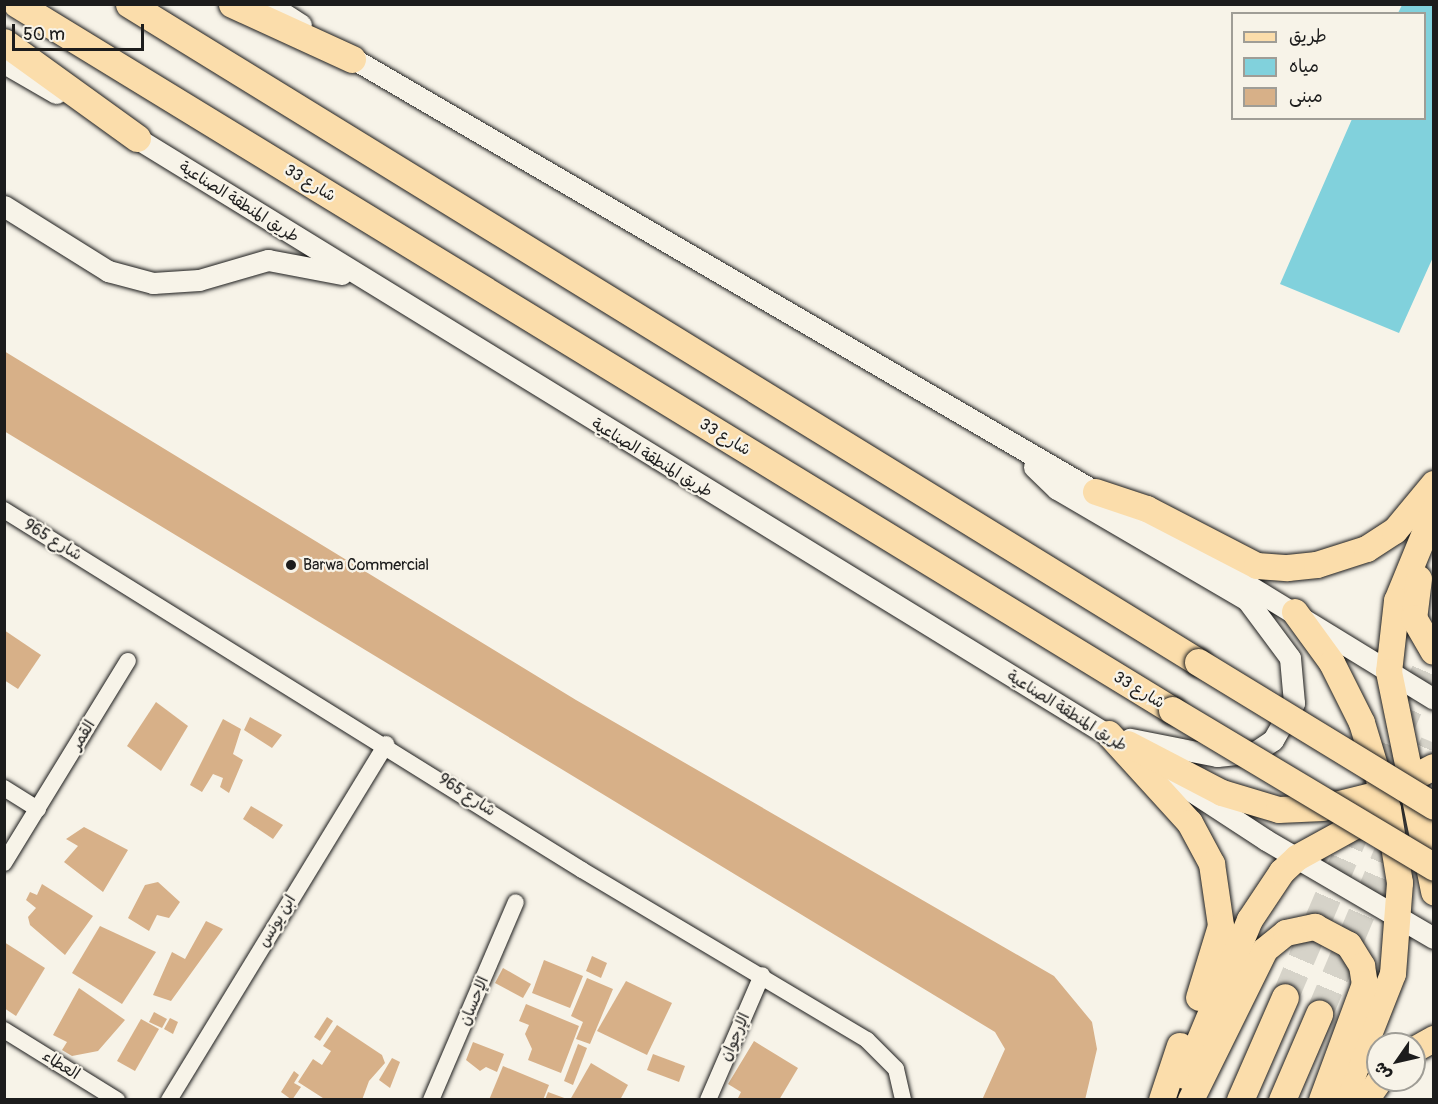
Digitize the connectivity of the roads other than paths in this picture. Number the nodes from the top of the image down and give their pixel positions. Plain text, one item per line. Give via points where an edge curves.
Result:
1 (17, 4) edge
2 (129, 4) edge
3 (232, 4) edge
4 (269, 4) edge
5 (4, 42) edge
6 (352, 59) junction
7 (4, 63) edge
8 (137, 138) junction
9 (4, 206) edge
10 (362, 279) junction
11 (1010, 444) junction
12 (1434, 484) edge
13 (1096, 492) junction
14 (4, 510) edge
15 (1434, 511) edge
16 (1434, 546) edge
17 (1295, 612) junction
18 (1434, 652) edge
19 (128, 660) dead end
20 (1389, 672) junction
21 (1434, 699) edge
22 (1108, 734) junction
23 (386, 744) junction
24 (1434, 767) edge
25 (4, 788) edge
26 (1423, 795) edge
27 (1386, 801) junction
28 (38, 808) junction
29 (1297, 858) junction
30 (4, 863) edge
31 (1434, 867) edge
32 (1434, 892) edge
33 (516, 902) dead end
34 (1400, 917) junction
35 (1434, 938) edge
36 (762, 975) junction
37 (1285, 997) tunnel mouth
38 (1319, 1014) tunnel mouth
39 (4, 1030) edge
40 (117, 1100) edge
41 (169, 1100) edge
42 (431, 1100) edge
43 (708, 1100) edge
44 (903, 1100) edge
45 (1161, 1100) edge
46 (1175, 1100) edge
47 (1191, 1100) edge
48 (1240, 1100) edge
49 (1282, 1100) edge
50 (1322, 1100) edge
51 (1343, 1100) edge

1 - 31 highway, شارع 33, bridge
2 - 26 highway, bridge via 1198,662
3 - 6 highway
4 - 6 street
5 - 8 highway
6 - 11 street
7 - 8 street, طريق المنطقة الصناعية
8 - 10 street, طريق المنطقة الصناعية
9 - 10 street via 108,271 153,283 199,280 247,262 288,260
10 - 22 street, طريق المنطقة الصناعية
11 - 13 street
11 - 22 street via 1058,489 1247,600 1290,658 1294,703 1273,740 1255,752 1217,756
12 - 13 main road via 1395,531 1367,549 1317,565 1288,568 1257,566 1147,509
13 - 17 street
14 - 23 street, شارع 965
15 - 20 main road via 1396,601
16 - 18 main road via 1412,606 1418,632
17 - 20 street
17 - 27 main road via 1347,691
19 - 28 street, القمر
20 - 21 street
20 - 26 main road
22 - 27 main road via 1247,804 1301,811
22 - 29 street, طريق المنطقة الصناعية via 1190,792
22 - 45 main road via 1190,823 1212,864 1219,896 1221,926 1212,966
23 - 36 street, شارع 965 via 582,870
23 - 41 street, ابن يونس
24 - 26 main road
25 - 28 street
26 - 27 main road
26 - 32 main road
27 - 29 main road
27 - 34 main road via 1399,872
28 - 30 street, القمر
29 - 34 street
29 - 46 main road via 1250,920
33 - 42 street, الإحسان
34 - 35 street
34 - 51 main road via 1385,1001
36 - 43 street, الإرجوان
36 - 44 street, شارع 965 via 884,1053 903,1084
37 - 48 highway
38 - 49 highway
39 - 40 street, العطاء
47 - 50 main road via 1265,950 1286,933 1315,927 1349,945 1362,966 1365,984

